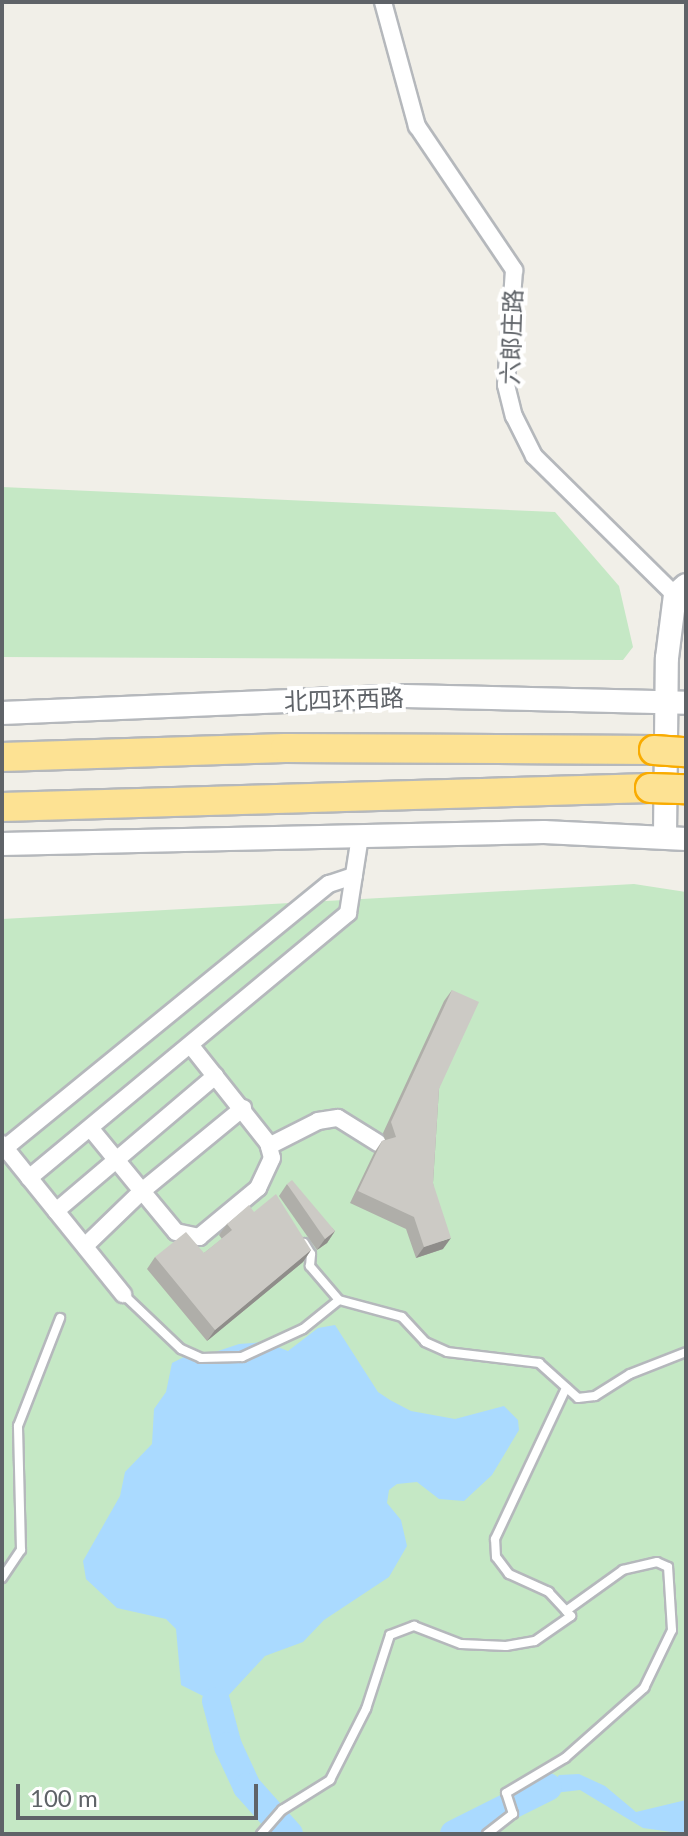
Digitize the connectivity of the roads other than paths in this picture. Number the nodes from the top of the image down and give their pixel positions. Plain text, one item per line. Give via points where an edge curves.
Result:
1 (383, 2) edge
2 (680, 590) edge
3 (675, 702) edge
4 (2, 713) edge
5 (686, 752) edge
6 (2, 757) edge
7 (686, 789) edge
8 (2, 807) edge
9 (360, 836) junction
10 (676, 838) edge
11 (2, 844) edge
12 (354, 876) junction
13 (192, 1047) junction
14 (215, 1076) junction
15 (243, 1108) junction
16 (91, 1129) junction
17 (378, 1143) edge
18 (3, 1146) edge
19 (269, 1146) junction
20 (115, 1162) junction
21 (29, 1178) junction
22 (142, 1191) junction
23 (56, 1211) junction
24 (295, 1229) edge
25 (85, 1246) junction
26 (123, 1294) joint
27 (339, 1300) junction
28 (60, 1318) dead end
29 (686, 1352) edge
30 (566, 1388) junction
31 (2, 1578) edge
32 (566, 1611) junction
33 (261, 1834) edge
34 (487, 1834) edge

1 - 2 street, 六郎庄路 via 417,126 514,270 506,385 534,456
2 - 3 street
3 - 4 street, 北四环西路 via 405,696
3 - 10 street
5 - 6 highway, 北四环西路, bridge via 285,748
7 - 8 highway, bridge
9 - 10 street via 544,832
9 - 11 street
9 - 12 street
12 - 13 street via 348,913
12 - 18 street via 329,884
13 - 14 street
13 - 16 street
14 - 15 street
14 - 20 street
15 - 19 street
15 - 22 street
16 - 20 street
16 - 21 street
17 - 19 street via 338,1118 318,1121
18 - 21 street
19 - 22 street via 272,1158 263,1192 199,1237 176,1232
20 - 22 street
20 - 23 street
21 - 23 street
22 - 25 street
23 - 25 street
24 - 27 lane via 311,1254 310,1266
25 - 26 street
26 - 27 lane via 160,1333 201,1358 242,1357 303,1329
27 - 30 lane via 402,1317 425,1342 447,1352 539,1363
28 - 31 lane via 18,1426 21,1550
29 - 30 lane via 630,1374 595,1396 578,1398
30 - 32 lane via 495,1539 496,1557 509,1574 549,1592
32 - 33 lane via 571,1616 565,1624 535,1641 506,1646 461,1644 414,1626 390,1635 344,1758 330,1780 282,1810
32 - 34 lane via 623,1570 657,1562 668,1567 672,1630 644,1688 565,1758 506,1793 513,1814

